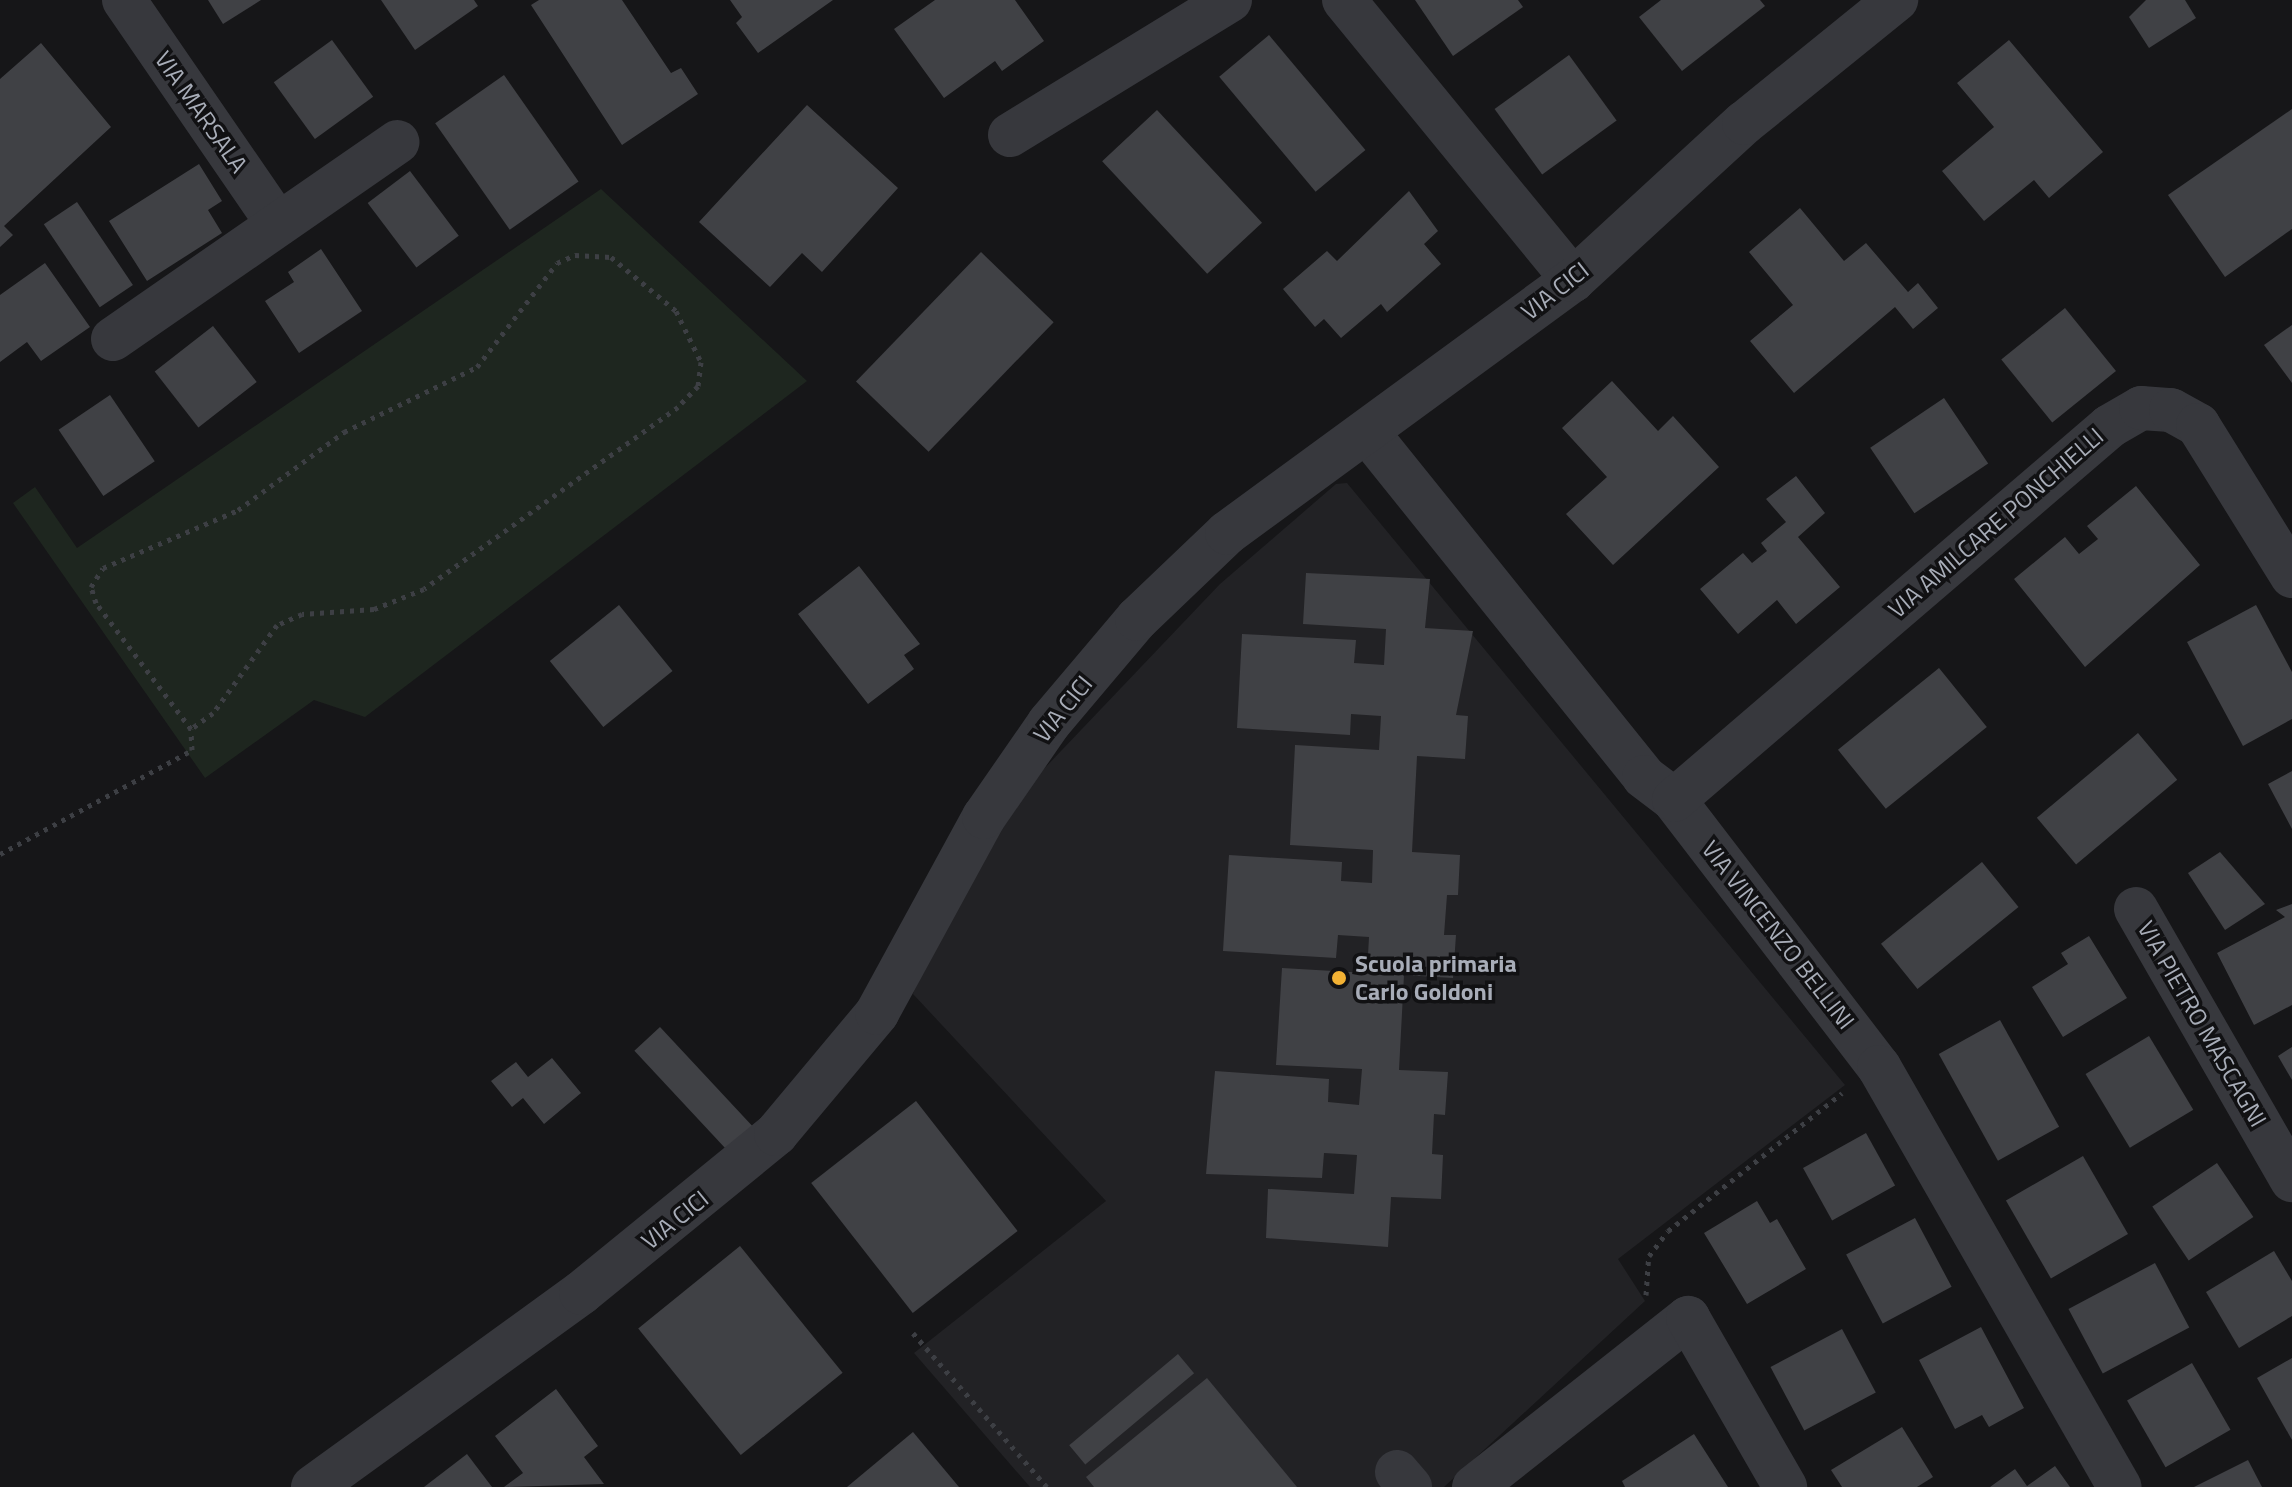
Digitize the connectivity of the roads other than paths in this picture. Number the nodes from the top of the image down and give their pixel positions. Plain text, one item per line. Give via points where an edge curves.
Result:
1 (124, 0) edge
2 (1230, 0) edge
3 (1344, 0) edge
4 (1896, 0) edge
5 (1010, 135) dead end
6 (397, 142) dead end
7 (278, 224) junction
8 (1573, 280) junction
9 (113, 339) dead end
10 (1367, 432) junction
11 (2292, 576) edge
12 (1674, 800) junction
13 (2136, 909) dead end
14 (2292, 1180) edge
15 (313, 1487) edge
16 (1474, 1487) edge
17 (1785, 1487) edge
18 (2120, 1487) edge

1 - 7 street, VIA MARSALA
2 - 5 street
3 - 8 street
4 - 8 street, VIA CICI via 1744,123
6 - 7 street
7 - 9 street
8 - 10 street, VIA CICI
10 - 12 street, VIA VINCENZO BELLINI via 1644,777
10 - 15 street, VIA CICI via 1227,533 1137,619 1049,723 984,817 877,1013 776,1134 594,1284
11 - 12 street, VIA AMILCARE PONCHIELLI via 2198,425 2171,410 2141,408 2110,426
12 - 18 street, VIA VINCENZO BELLINI via 1879,1067
13 - 14 street, VIA PIETRO MASCAGNI
16 - 17 street via 1688,1318

